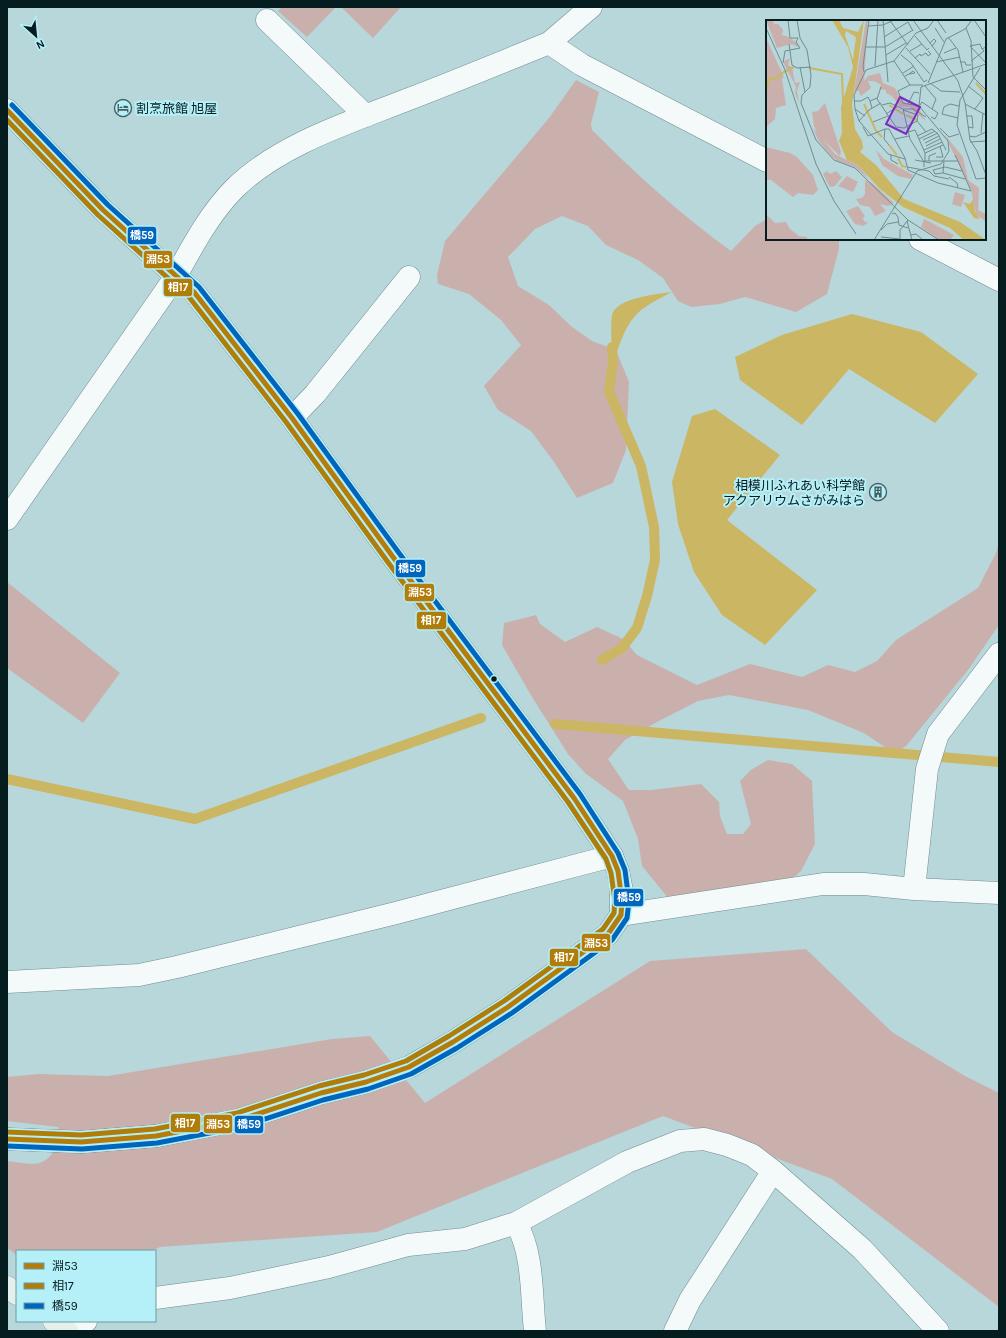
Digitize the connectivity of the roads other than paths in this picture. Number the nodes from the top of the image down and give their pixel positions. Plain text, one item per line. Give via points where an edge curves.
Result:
1 (591, 7) edge
2 (267, 20) dead end
3 (549, 43) junction
4 (7, 110) edge
5 (366, 116) junction
6 (766, 160) edge
7 (922, 240) edge
8 (176, 276) junction
9 (409, 277) dead end
10 (999, 280) edge
11 (292, 418) junction
12 (7, 519) edge
13 (999, 654) edge
14 (612, 856) junction
15 (914, 889) junction
16 (999, 893) edge
17 (621, 915) junction
18 (7, 982) edge
19 (7, 1139) edge
20 (773, 1171) junction
21 (516, 1223) junction
22 (7, 1288) edge
23 (16, 1293) edge
24 (156, 1298) edge
25 (55, 1322) edge
26 (84, 1322) edge
27 (67, 1331) edge
28 (535, 1331) edge
29 (675, 1331) edge
30 (938, 1331) edge

1 - 3 street
2 - 5 street
3 - 5 street
3 - 6 street via 582,65
4 - 8 street via 103,210
5 - 8 street via 292,148 235,188 195,240
7 - 10 street
8 - 11 street via 194,292
8 - 12 street
9 - 11 street via 315,394
11 - 14 street via 574,798
13 - 15 street via 938,734 928,769
14 - 17 street via 621,886
14 - 18 street via 396,914 139,975
15 - 16 street
15 - 17 street via 864,884 824,884
17 - 19 street via 608,934 514,1002 409,1067 238,1120 156,1136 81,1142
20 - 21 street via 752,1155 727,1145 704,1139 680,1141 627,1162
20 - 29 street via 690,1300
20 - 30 street via 862,1249
21 - 24 street via 465,1239 408,1245 329,1267 230,1288
21 - 28 street via 527,1248
22 - 23 main road
25 - 27 main road
26 - 27 street

